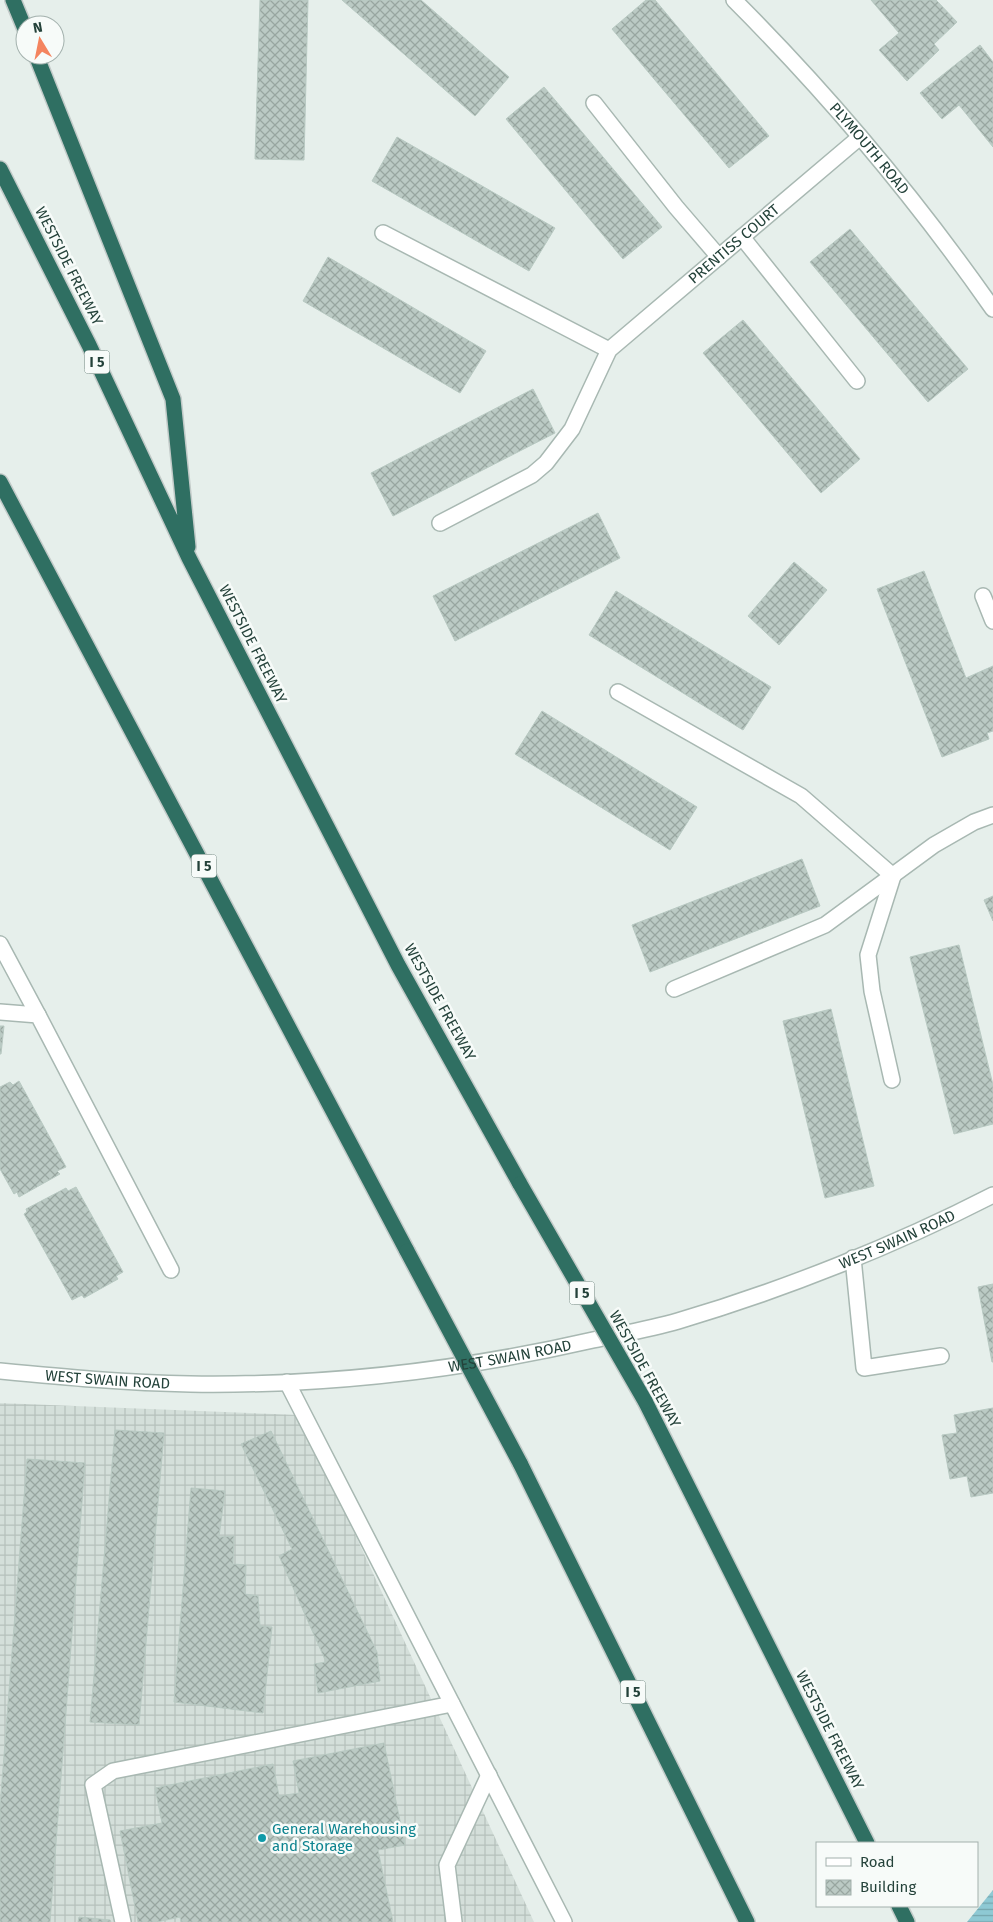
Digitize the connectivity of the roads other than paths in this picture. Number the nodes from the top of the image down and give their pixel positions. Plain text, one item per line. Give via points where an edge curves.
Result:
1 (13, 0) edge
2 (734, 0) edge
3 (19, 15) edge
4 (40, 65) edge
5 (594, 103) dead end
6 (860, 137) junction
7 (0, 169) edge
8 (383, 233) dead end
9 (742, 237) junction
10 (719, 257) junction
11 (993, 309) edge
12 (609, 350) junction
13 (857, 381) dead end
14 (0, 482) edge
15 (440, 523) dead end
16 (189, 558) junction
17 (983, 596) dead end
18 (993, 621) edge
19 (618, 692) dead end
20 (993, 814) edge
21 (893, 876) junction
22 (0, 944) edge
23 (674, 989) dead end
24 (0, 1012) edge
25 (38, 1015) junction
26 (892, 1080) dead end
27 (993, 1194) edge
28 (852, 1258) junction
29 (171, 1270) dead end
30 (941, 1356) dead end
31 (0, 1371) edge
32 (287, 1382) junction
33 (452, 1704) junction
34 (489, 1775) junction
35 (866, 1842) edge
36 (123, 1922) edge
37 (454, 1922) edge
38 (564, 1922) edge
39 (747, 1922) edge

1 - 3 highway
2 - 6 street, PLYMOUTH ROAD via 793,59
4 - 16 highway via 173,399
5 - 10 street via 676,208
6 - 9 street, PRENTISS COURT
6 - 11 street, PLYMOUTH ROAD via 954,253
7 - 16 highway, WESTSIDE FREEWAY / I 5 via 89,346
8 - 12 street
9 - 10 street, PRENTISS COURT
9 - 13 street
10 - 12 street, PRENTISS COURT
12 - 15 street via 572,429 546,464
14 - 39 highway, I 5, bridge via 520,1463
16 - 35 highway, WESTSIDE FREEWAY / I 5, bridge via 398,964 645,1401
17 - 18 street
19 - 21 street via 801,796
20 - 21 street via 934,845
21 - 23 street via 825,925
21 - 26 street via 868,954 872,991
22 - 25 street
24 - 25 street
25 - 29 street
27 - 28 street, WEST SWAIN ROAD via 897,1241
28 - 30 street via 864,1368
28 - 32 street, WEST SWAIN ROAD via 677,1321 532,1354 410,1372
31 - 32 street, WEST SWAIN ROAD via 189,1384
32 - 33 street
33 - 34 street
33 - 36 street via 113,1771 93,1785
34 - 37 street via 447,1865
34 - 38 street

